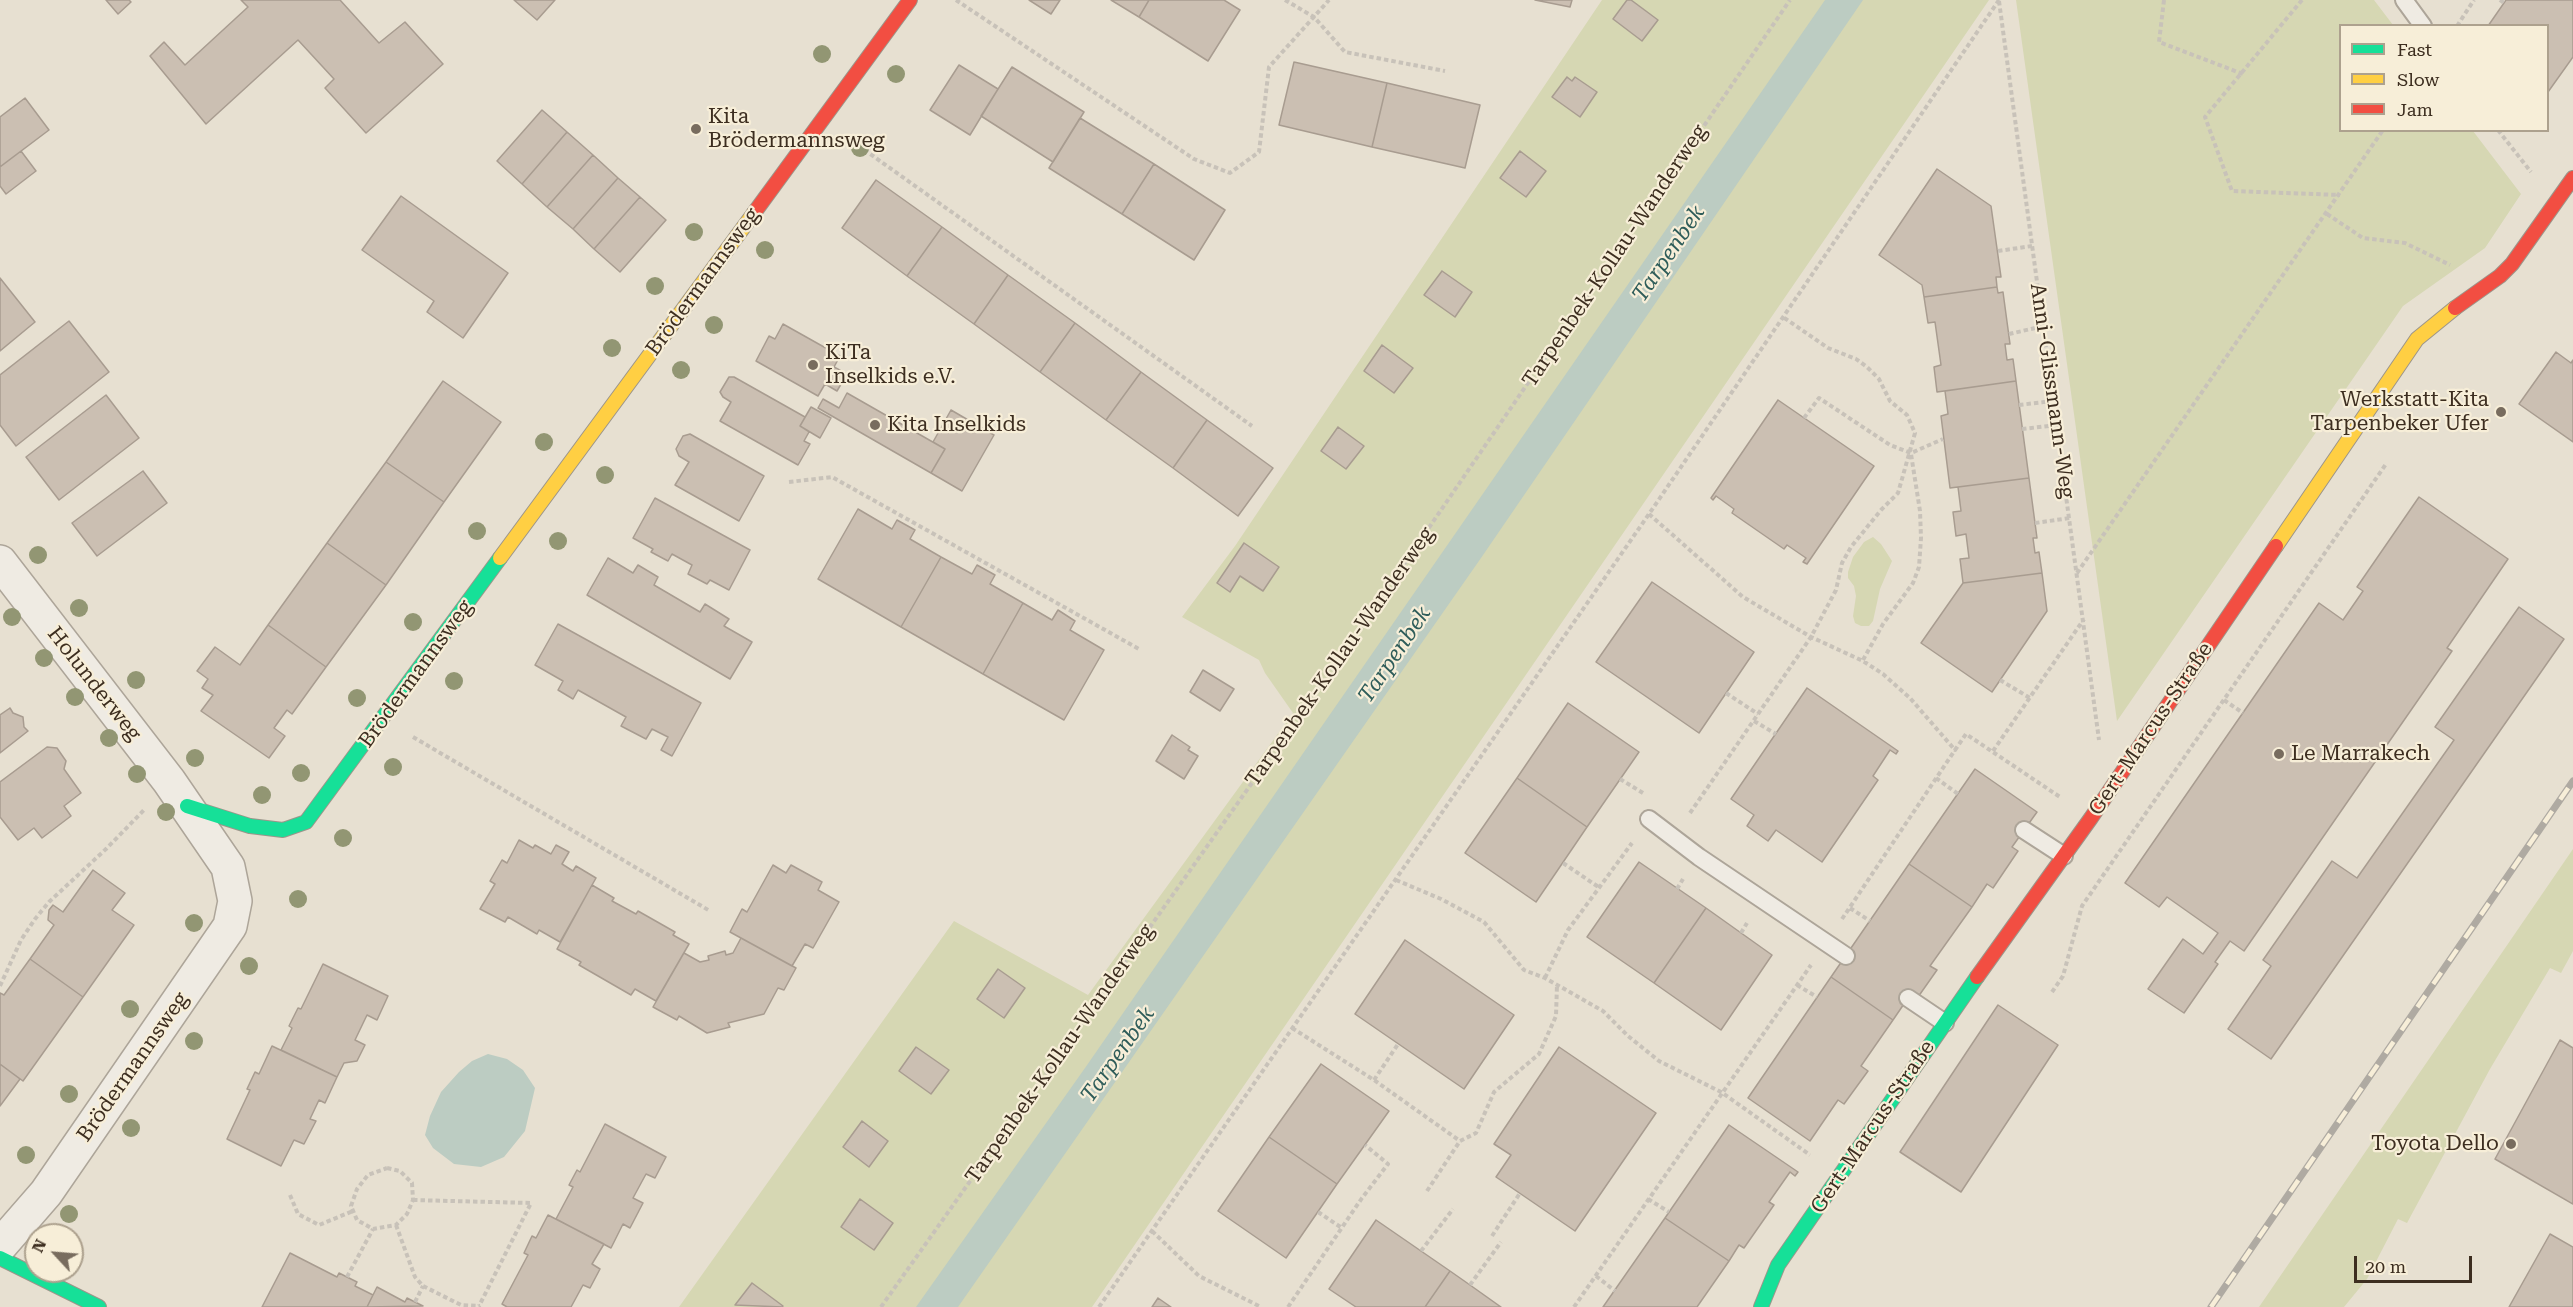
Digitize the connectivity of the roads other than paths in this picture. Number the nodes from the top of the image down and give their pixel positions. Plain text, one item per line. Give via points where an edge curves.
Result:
1 (910, 0) edge
2 (2404, 0) edge
3 (2422, 24) edge
4 (2573, 178) edge
5 (0, 562) edge
6 (178, 794) junction
7 (1649, 819) road end
8 (2024, 830) dead end
9 (2064, 856) junction
10 (1846, 956) dead end
11 (1908, 998) dead end
12 (1945, 1023) junction
13 (0, 1246) edge
14 (0, 1258) edge
15 (99, 1307) edge
16 (1761, 1307) edge

1 - 6 street, Brödermannsweg via 306,822 283,830 250,826
2 - 3 lane
4 - 9 street, Gert-Marcus-Straße via 2512,264 2417,339
5 - 6 street, Holunderweg
6 - 13 street, Brödermannsweg via 228,867 235,901 230,926 46,1193
7 - 10 lane
8 - 9 lane
9 - 12 street, Gert-Marcus-Straße
11 - 12 lane
12 - 16 street, Gert-Marcus-Straße via 1778,1265
14 - 15 street

